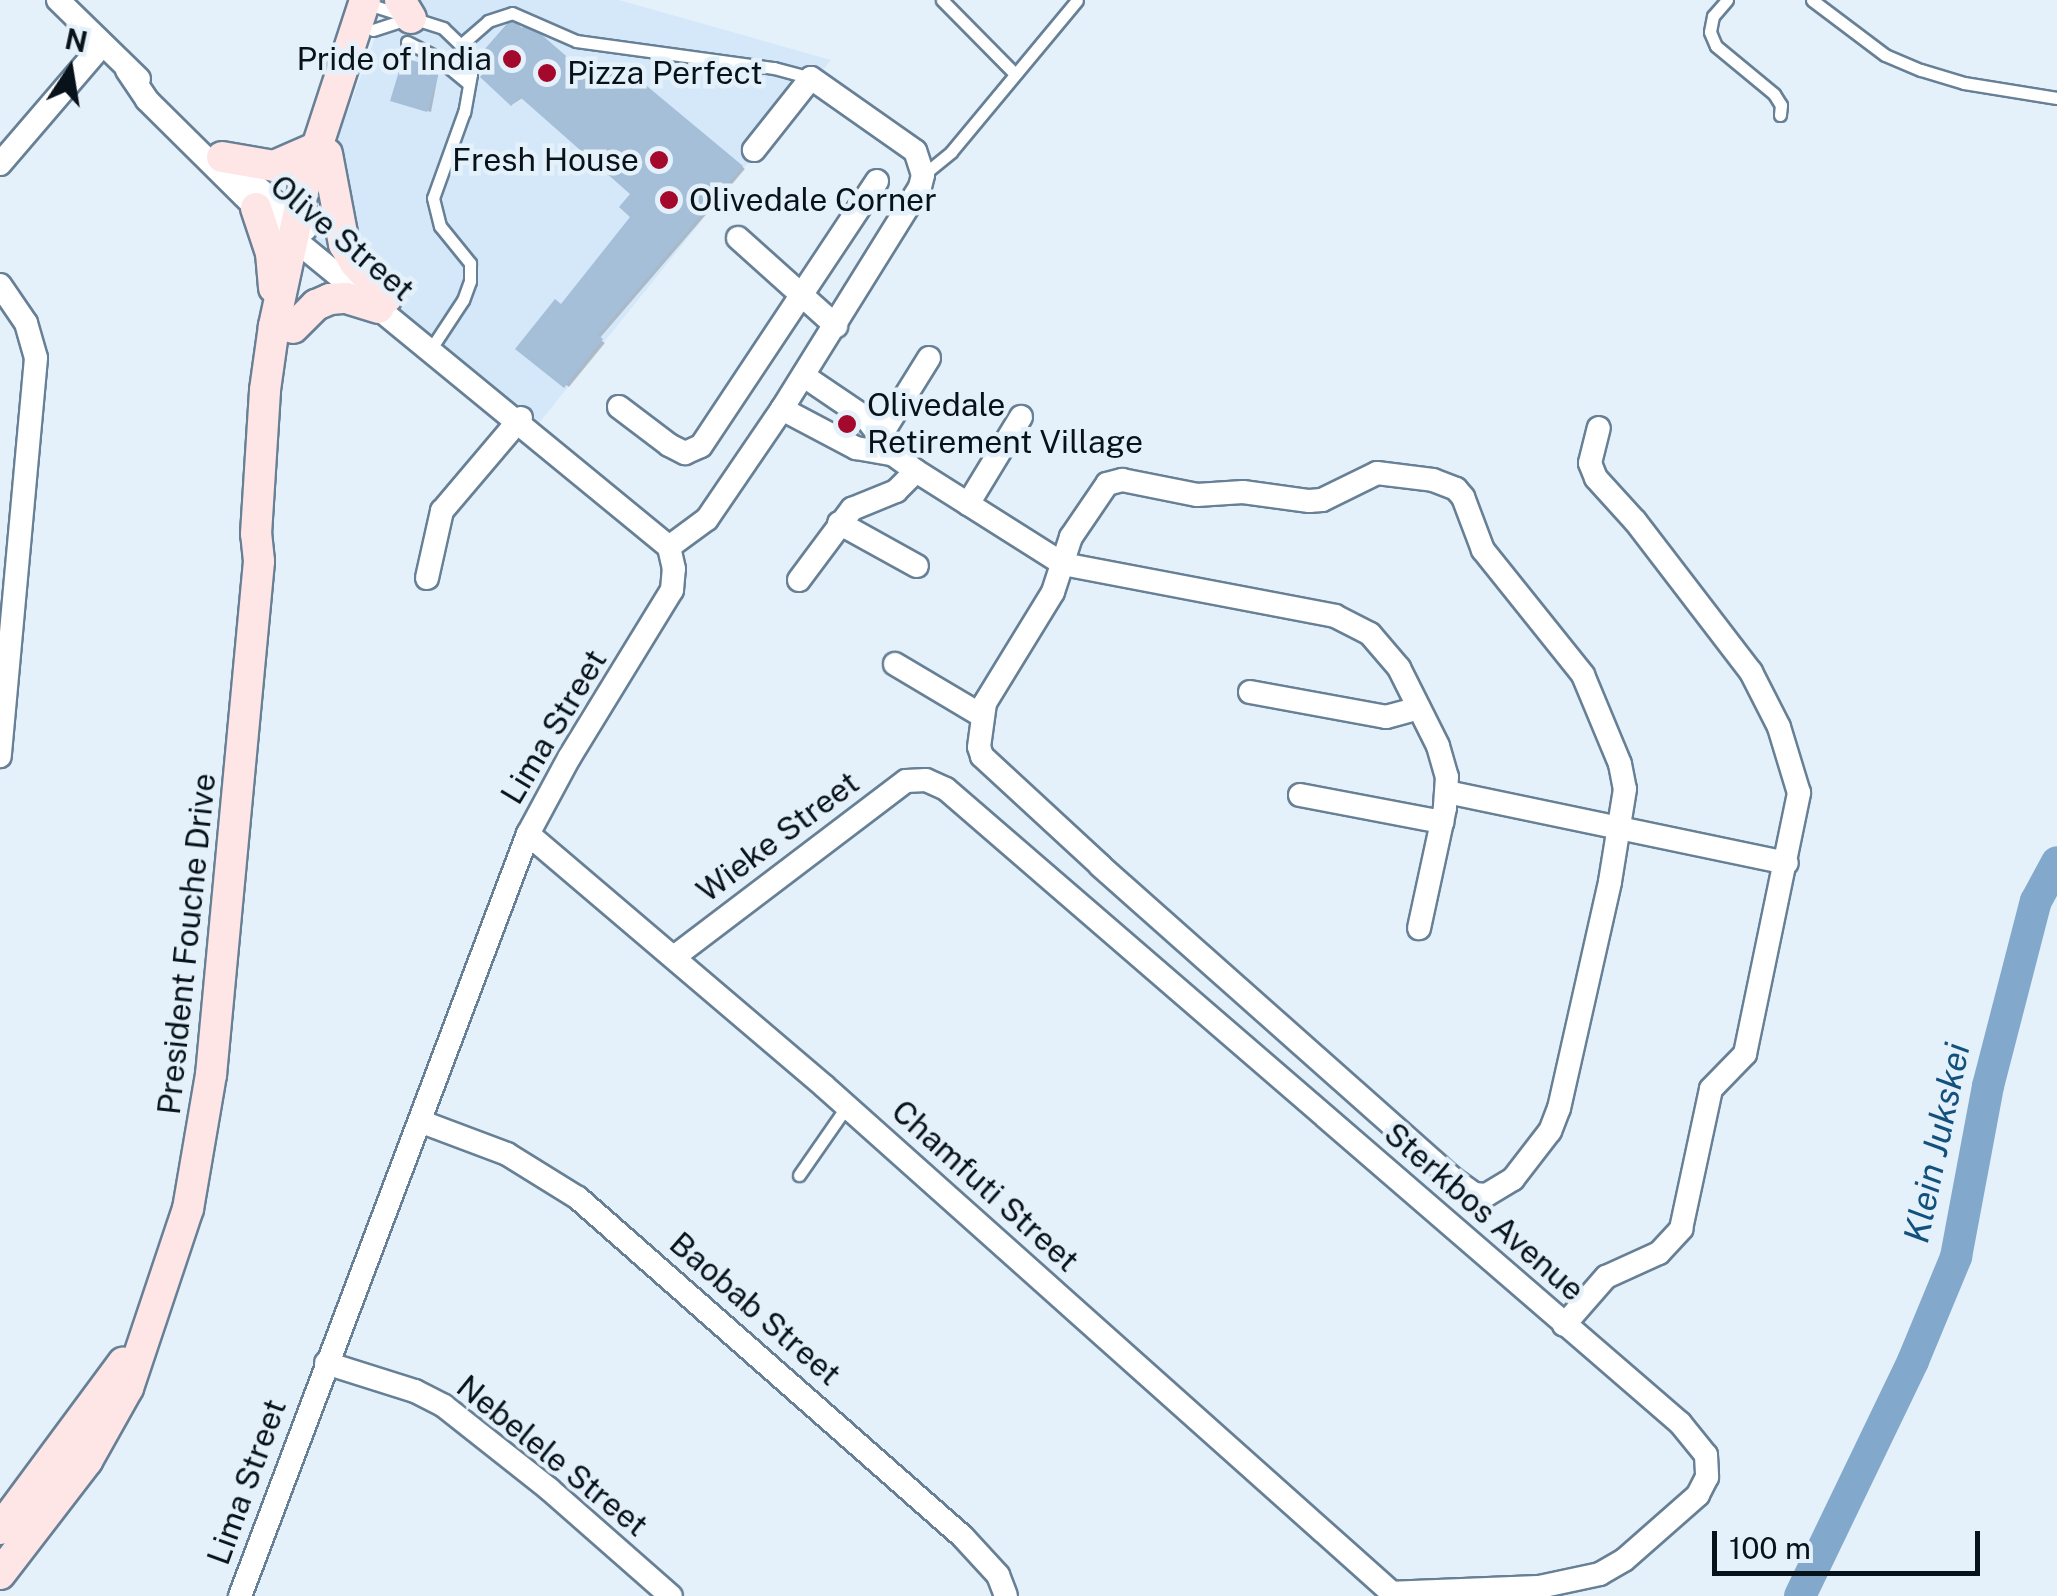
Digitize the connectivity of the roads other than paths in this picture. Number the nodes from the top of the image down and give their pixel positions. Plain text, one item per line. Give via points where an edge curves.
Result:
1 (58, 0) edge
2 (942, 0) edge
3 (1077, 0) edge
4 (1727, 0) edge
5 (1812, 0) edge
6 (388, 13) edge
7 (463, 43) junction
8 (102, 45) junction
9 (128, 70) junction
10 (1016, 74) junction
11 (811, 78) junction
12 (469, 84) junction
13 (2057, 98) edge
14 (1780, 115) dead end
15 (754, 150) dead end
16 (321, 151) junction
17 (222, 156) junction
18 (0, 164) edge
19 (923, 174) junction
20 (877, 181) dead end
21 (256, 208) junction
22 (301, 236) junction
23 (738, 238) dead end
24 (0, 285) edge
25 (804, 298) junction
26 (383, 303) junction
27 (836, 326) junction
28 (284, 327) junction
29 (436, 341) junction
30 (929, 358) dead end
31 (804, 376) junction
32 (619, 407) dead end
33 (782, 409) junction
34 (1021, 417) dead end
35 (524, 426) junction
36 (1598, 428) dead end
37 (882, 447) junction
38 (916, 471) junction
39 (968, 504) junction
40 (839, 523) junction
41 (10, 537) edge
42 (669, 547) junction
43 (1063, 564) junction
44 (917, 566) dead end
45 (427, 578) dead end
46 (799, 580) dead end
47 (895, 664) dead end
48 (1250, 692) dead end
49 (1418, 708) junction
50 (981, 716) junction
51 (0, 756) edge
52 (926, 780) joint
53 (1447, 792) junction
54 (1300, 795) dead end
55 (1442, 822) junction
56 (1620, 826) junction
57 (528, 834) junction
58 (1787, 863) junction
59 (1419, 928) dead end
60 (674, 957) junction
61 (847, 1106) junction
62 (422, 1122) junction
63 (799, 1174) dead end
64 (1564, 1325) junction
65 (148, 1328) junction
66 (326, 1363) junction
67 (0, 1529) edge
68 (0, 1574) edge
69 (1389, 1594) edge
70 (240, 1596) edge
71 (670, 1596) edge
72 (1006, 1596) edge

1 - 8 street, Olive Street
2 - 10 lane
3 - 10 lane
4 - 14 lane via 1713,16 1716,46 1774,94
5 - 13 lane via 1885,56 1964,83
6 - 7 lane via 443,28
6 - 12 lane
6 - 16 street, President Fouche Drive
7 - 11 lane via 488,21 512,13 576,41
7 - 12 lane
8 - 9 street, Olive Street
8 - 18 street
9 - 17 street, Olive Street
9 - 21 street, Olive Street via 147,100
10 - 19 lane via 951,152
11 - 15 street
11 - 19 street via 915,151
12 - 29 lane via 434,198 440,226 470,263 470,281
16 - 17 street via 274,166
16 - 22 street, President Fouche Drive
16 - 26 street via 344,244
17 - 22 street, Olive Street
19 - 27 street
20 - 25 street
21 - 22 street, Olive Street
21 - 28 street
22 - 26 street, Olive Street
22 - 28 street, President Fouche Drive
23 - 25 street
24 - 41 street via 26,323 36,358
25 - 27 street
25 - 32 street via 695,451 669,445
26 - 28 street via 330,299
26 - 29 street, Olive Street
26 - 35 street, Olive Street
27 - 31 street
28 - 65 street, President Fouche Drive via 202,1144 180,1238
29 - 35 street, Olive Street
30 - 37 street
31 - 33 street
31 - 37 street via 866,418
33 - 37 street via 856,448
33 - 42 street via 707,520
34 - 39 street
35 - 42 street, Olive Street
35 - 45 street via 442,511
36 - 58 street via 1590,464 1596,478 1750,672 1778,727 1799,793
37 - 38 street
38 - 39 street
38 - 40 street via 896,491 852,509
39 - 43 street
40 - 44 street
40 - 46 street
41 - 51 street
42 - 57 street, Lima Street via 674,569 666,603
43 - 49 street via 1356,624 1387,652
43 - 50 street
43 - 56 street via 1082,518 1116,480 1197,495 1244,492 1309,501 1377,474 1446,484 1463,497 1483,550 1583,675 1620,764
47 - 50 street
48 - 49 street via 1386,717
49 - 53 street via 1444,762
50 - 56 street via 982,756 1474,1194 1499,1190 1513,1179 1550,1131
52 - 60 street, Wieke Street via 906,781 883,797
52 - 64 street, Sterkbos Avenue via 986,820
53 - 55 street
53 - 56 street
54 - 55 street
55 - 59 street
56 - 58 street
57 - 60 street, Chamfuti Street
57 - 62 street, Lima Street
58 - 64 street via 1746,1054 1711,1089 1681,1228 1659,1254 1606,1277
60 - 61 street, Chamfuti Street
61 - 63 lane
61 - 69 street, Chamfuti Street
62 - 66 street, Lima Street
62 - 72 street, Baobab Street via 507,1154 578,1198 962,1537 998,1575
64 - 69 street, Sterkbos Avenue via 1701,1444 1708,1466 1703,1488 1600,1574 1539,1586
65 - 67 street, President Fouche Drive
65 - 68 street, President Fouche Drive via 128,1388 86,1462
66 - 70 street, Lima Street
66 - 71 street, Nebelele Street via 444,1406

